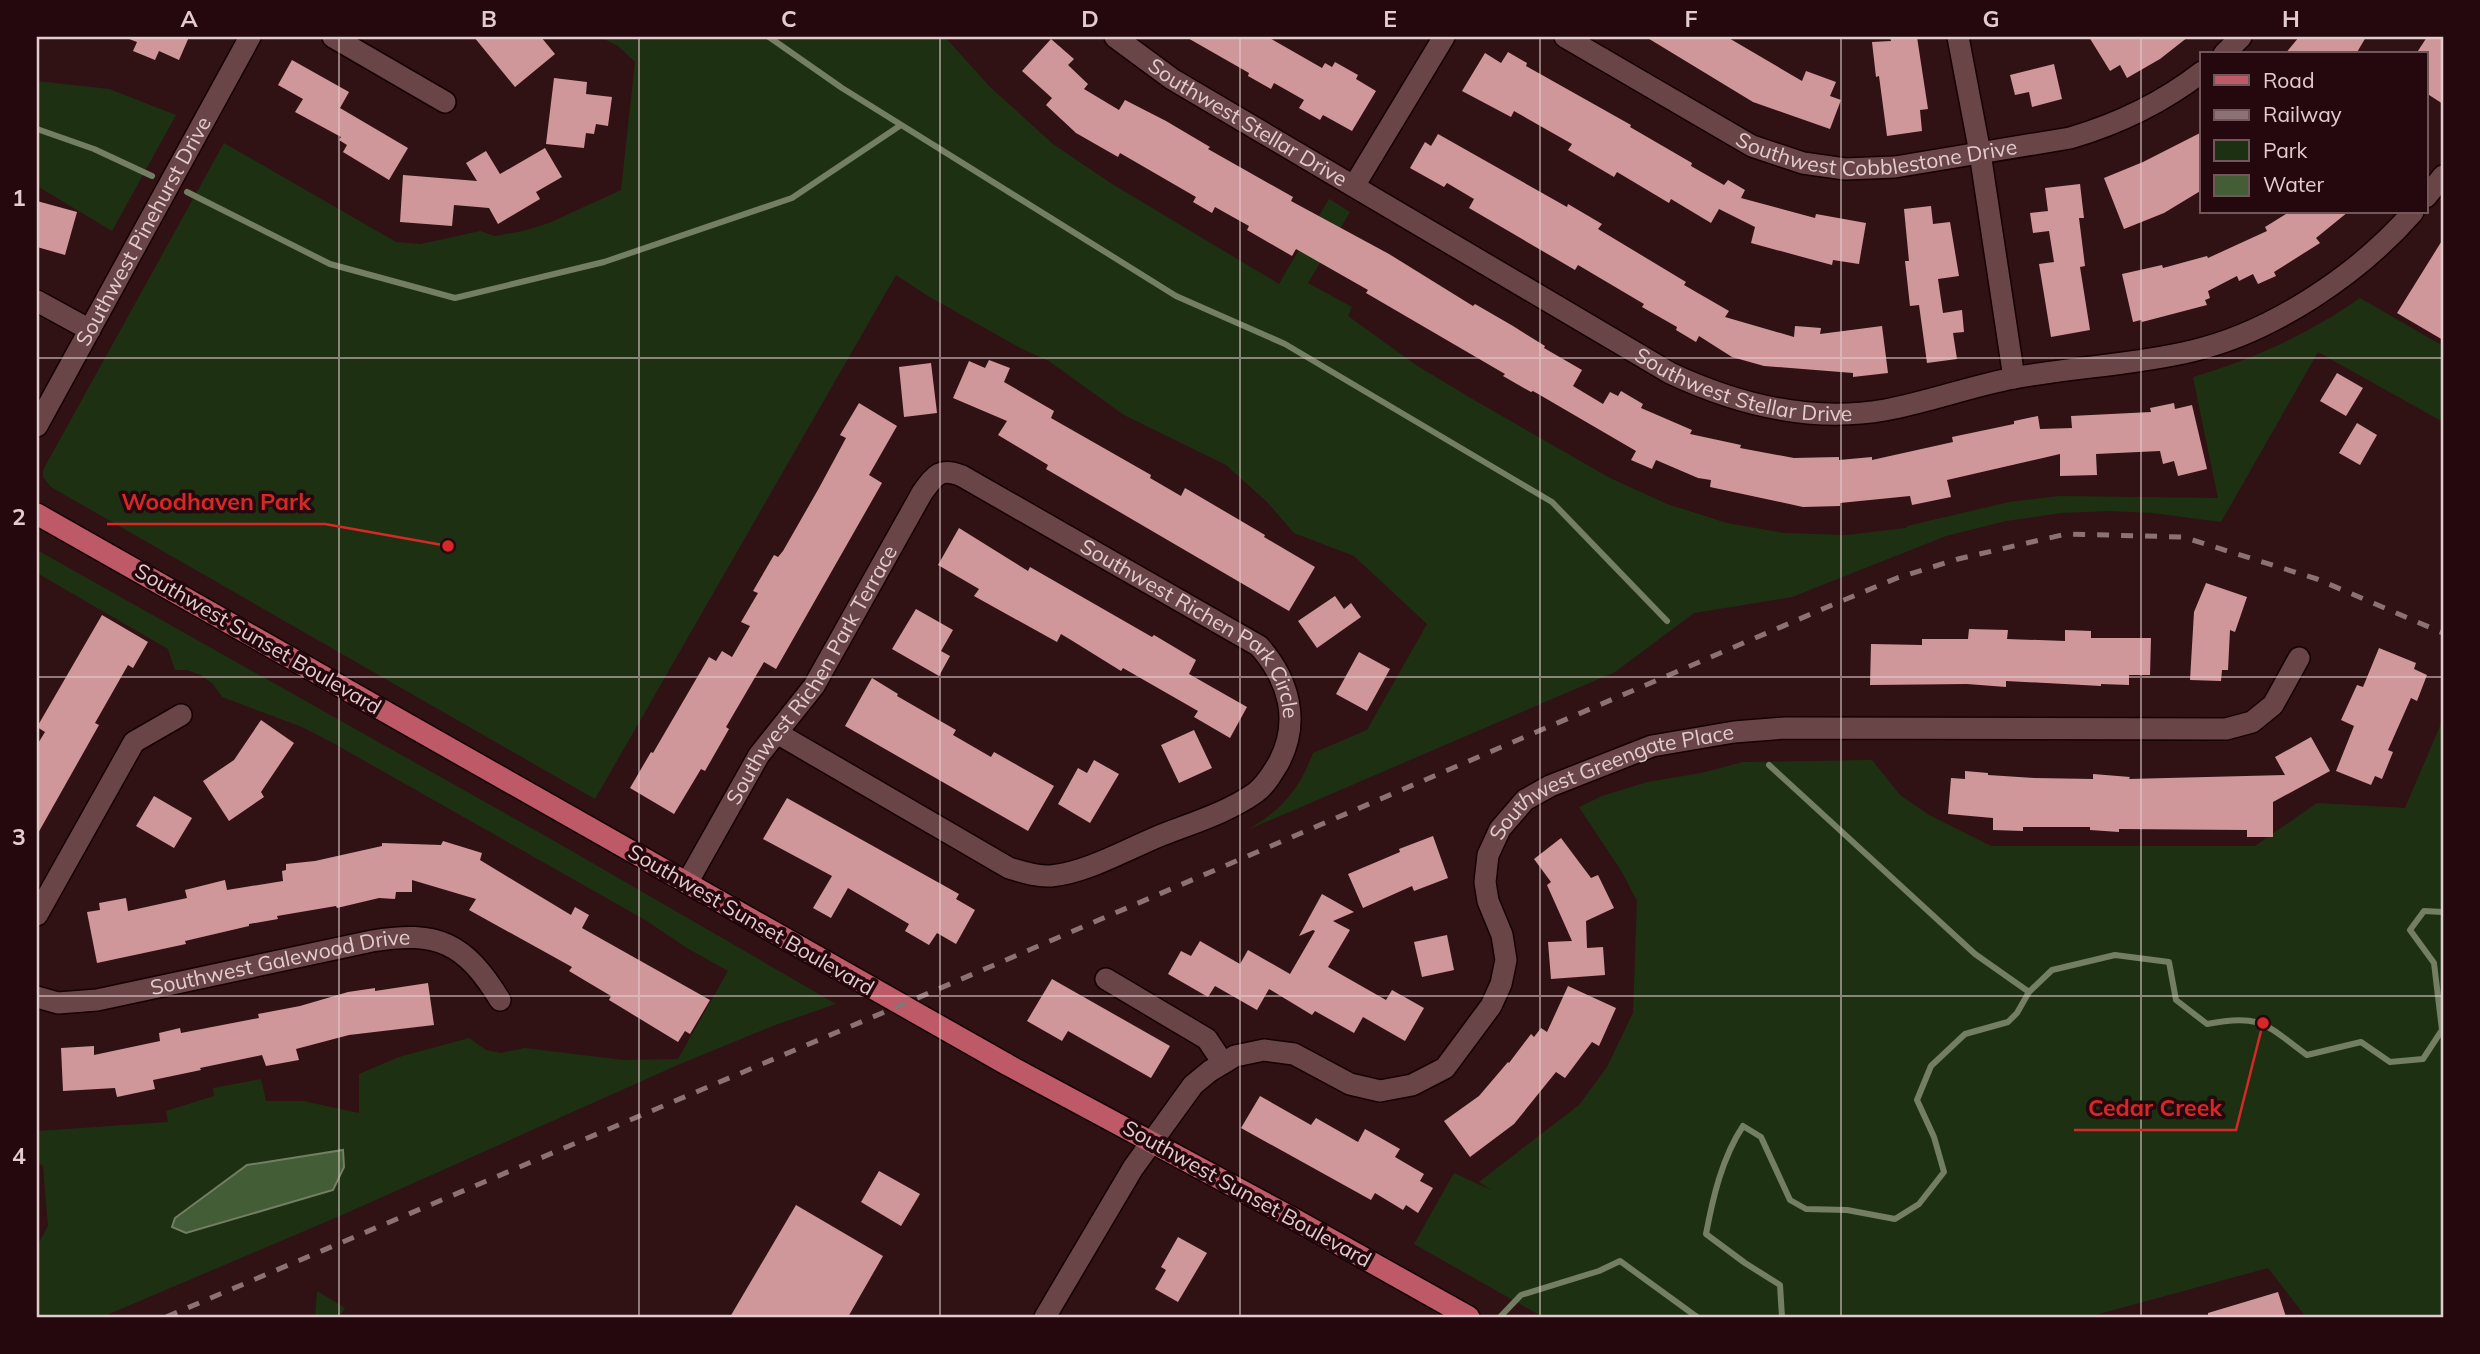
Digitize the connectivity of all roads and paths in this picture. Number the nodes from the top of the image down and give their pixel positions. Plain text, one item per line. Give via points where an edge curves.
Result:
1 (250, 37) edge
2 (333, 37) edge
3 (1115, 37) edge
4 (1444, 37) edge
5 (1564, 37) edge
6 (1958, 37) edge
7 (2241, 37) edge
8 (2226, 52) edge
9 (2200, 74) edge
10 (445, 102) dead end
11 (1980, 153) junction
12 (2443, 176) edge
13 (1354, 186) junction
14 (2428, 195) edge
15 (2411, 214) edge
16 (37, 300) edge
17 (90, 330) junction
18 (2014, 378) junction
19 (37, 426) edge
20 (944, 472) joint
21 (37, 514) edge
22 (2299, 658) dead end
23 (181, 715) dead end
24 (776, 733) junction
25 (687, 883) junction
26 (37, 915) edge
27 (1106, 979) dead end
28 (37, 997) edge
29 (500, 1000) dead end
30 (1223, 1063) junction
31 (1153, 1143) junction
32 (1466, 1315) edge
33 (1045, 1317) edge

1 - 17 street, Southwest Pinehurst Drive
2 - 10 street
3 - 13 street, Southwest Stellar Drive via 1172,79
4 - 13 street
5 - 11 street, Southwest Cobblestone Drive via 1752,146 1794,161 1870,170
6 - 11 street
7 - 8 street
9 - 11 street, Southwest Cobblestone Drive via 2175,93 2096,131
11 - 18 street
12 - 14 street
13 - 18 street, Southwest Stellar Drive via 1670,373 1726,397 1790,412 1857,413
15 - 18 street, Southwest Stellar Drive via 2359,264 2264,325 2195,351
16 - 17 street
17 - 19 street, Southwest Pinehurst Drive
20 - 24 street, Southwest Richen Park Terrace via 922,493 814,686
20 - 24 street, Southwest Richen Park Circle via 962,476 1259,646 1285,685 1291,711 1283,755 1271,776 1256,792 1230,807 1083,868 1049,876 1009,868
21 - 25 main road, Southwest Sunset Boulevard
22 - 30 street, Southwest Greengate Place via 2273,705 2252,722 2225,729 1785,728 1734,732 1639,751 1525,800 1500,829 1488,855 1485,882 1506,960 1501,984 1491,1006 1445,1068 1412,1085 1380,1091 1350,1084 1294,1054 1264,1051
23 - 26 street via 134,742
24 - 25 street, Southwest Richen Park Terrace
25 - 31 main road, Southwest Sunset Boulevard
27 - 30 street via 1207,1039
28 - 29 street, Southwest Galewood Drive via 58,1003 97,1000 372,941 413,937 430,938 466,955
30 - 31 street, Southwest Greengate Place via 1193,1085
31 - 32 main road, Southwest Sunset Boulevard
31 - 33 street, Southwest Greengate Place via 1133,1168

